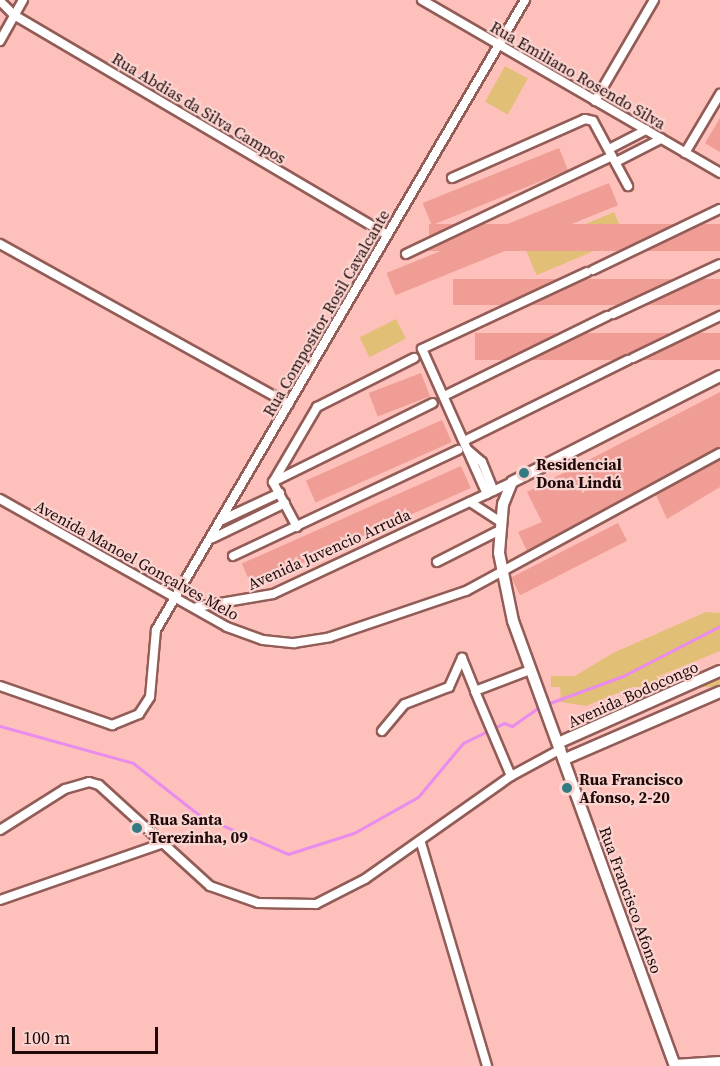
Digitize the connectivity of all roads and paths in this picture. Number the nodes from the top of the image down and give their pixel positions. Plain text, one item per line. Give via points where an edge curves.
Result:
1 (23, 0) edge
2 (422, 0) edge
3 (525, 0) edge
4 (654, 0) edge
5 (0, 1) edge
6 (15, 15) junction
7 (0, 40) edge
8 (497, 44) junction
9 (720, 94) edge
10 (595, 101) junction
11 (646, 130) junction
12 (661, 139) junction
13 (685, 153) junction
14 (612, 156) junction
15 (720, 173) edge
16 (452, 178) dead end
17 (628, 186) dead end
18 (720, 209) edge
19 (387, 235) junction
20 (0, 244) edge
21 (406, 254) dead end
22 (720, 264) edge
23 (720, 316) edge
24 (414, 358) dead end
25 (720, 376) edge
26 (444, 396) junction
27 (433, 403) dead end
28 (289, 404) junction
29 (464, 441) junction
30 (458, 450) dead end
31 (720, 453) edge
32 (273, 482) junction
33 (513, 482) junction
34 (490, 492) junction
35 (280, 493) junction
36 (0, 499) edge
37 (470, 502) junction
38 (285, 503) junction
39 (222, 520) junction
40 (297, 526) junction
41 (500, 526) junction
42 (212, 538) junction
43 (233, 556) dead end
44 (437, 562) dead end
45 (501, 574) junction
46 (178, 596) junction
47 (197, 607) junction
48 (530, 670) junction
49 (720, 671) edge
50 (0, 686) edge
51 (475, 691) junction
52 (720, 692) edge
53 (382, 731) dead end
54 (561, 750) junction
55 (511, 776) junction
56 (0, 830) edge
57 (164, 843) junction
58 (421, 843) junction
59 (0, 900) edge
60 (720, 1062) edge
61 (675, 1065) edge
62 (487, 1066) edge
63 (667, 1066) edge

1 - 6 street
2 - 8 street, Rua Emiliano Rosendo Silva
3 - 8 street, Rua Compositor Rosil Cavalcante
4 - 10 street
5 - 6 street, Rua Abdias da Silva Campos
6 - 7 street
6 - 19 street, Rua Abdias da Silva Campos
8 - 10 street, Rua Emiliano Rosendo Silva
8 - 19 street, Rua Compositor Rosil Cavalcante
9 - 13 street
10 - 11 street, Rua Emiliano Rosendo Silva
11 - 12 street, Rua Emiliano Rosendo Silva
11 - 14 street
12 - 13 street, Rua Emiliano Rosendo Silva
12 - 14 street
13 - 15 street, Rua Emiliano Rosendo Silva
14 - 16 street via 593,121 585,119
14 - 17 street
14 - 21 street
18 - 26 street via 422,349
19 - 28 street, Rua Compositor Rosil Cavalcante
20 - 28 street
22 - 26 street
23 - 29 street
24 - 32 street via 317,407
25 - 33 street
26 - 29 street
27 - 32 street
28 - 39 street, Rua Compositor Rosil Cavalcante
29 - 34 street
30 - 40 street
31 - 45 street, Avenida Manoel Gonçalves Melo
32 - 35 street
33 - 34 street, Avenida Juvencio Arruda
33 - 41 street, Rua Francisco Afonso
34 - 37 street, Avenida Juvencio Arruda
35 - 38 street
35 - 39 street
36 - 46 street, Avenida Manoel Gonçalves Melo
37 - 41 street
37 - 47 street, Avenida Juvencio Arruda via 265,597
38 - 40 street
38 - 42 street
39 - 42 street, Rua Compositor Rosil Cavalcante
40 - 43 street
41 - 44 street
41 - 45 street, Rua Francisco Afonso
42 - 46 street, Rua Compositor Rosil Cavalcante
45 - 47 street, Avenida Manoel Gonçalves Melo via 330,637 294,644 249,636
45 - 48 street, Rua Francisco Afonso
46 - 47 street, Avenida Manoel Gonçalves Melo
46 - 50 street, Rua Compositor Rosil Cavalcante via 156,630 150,697 139,714 112,725
48 - 51 street
48 - 54 street, Rua Francisco Afonso
49 - 54 street, Avenida Bodocongo
51 - 53 street via 462,658 449,687 405,704
51 - 55 street
52 - 54 street, Avenida Bodocongo
54 - 55 street, Avenida Bodocongo
54 - 61 street, Rua Francisco Afonso
55 - 58 street, Avenida Bodocongo
56 - 57 street, Avenida Bodocongo via 65,789 88,782 99,785
57 - 58 street, Avenida Bodocongo via 210,886 286,907 338,896
57 - 59 street
58 - 62 street
60 - 61 street
61 - 63 street

